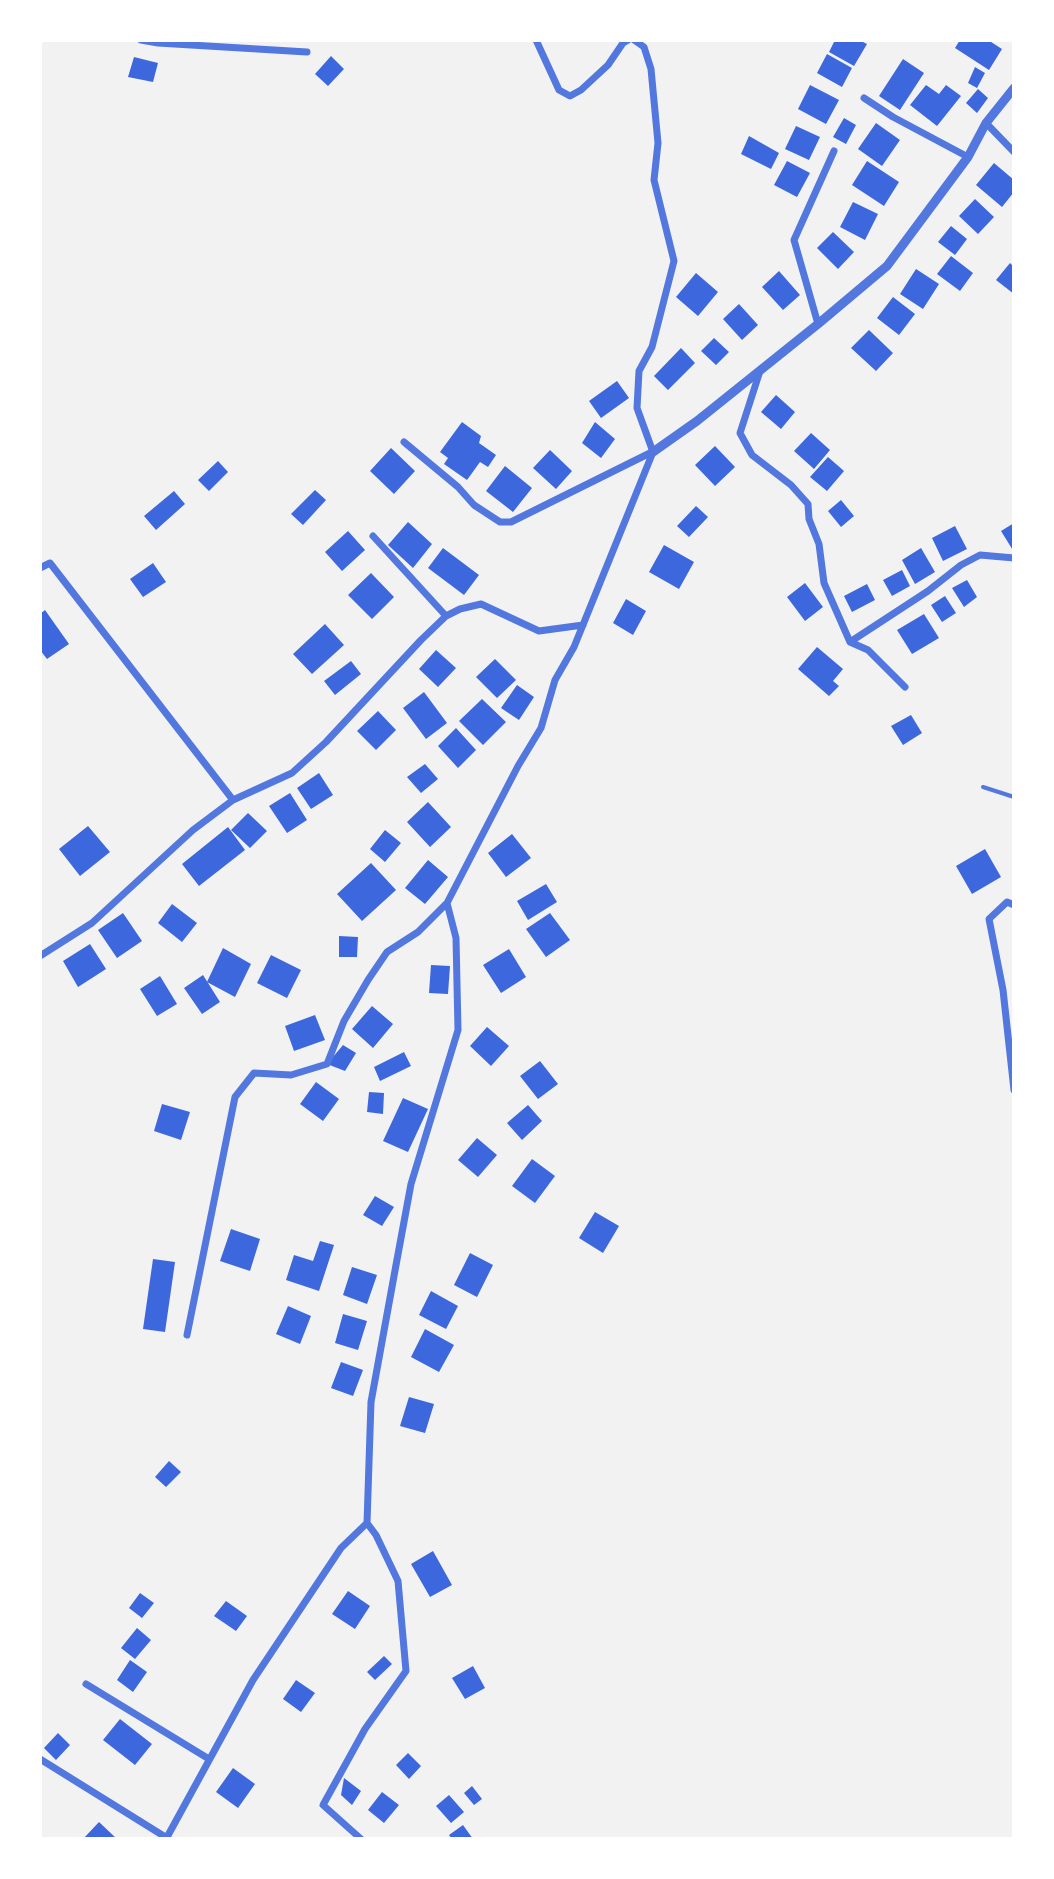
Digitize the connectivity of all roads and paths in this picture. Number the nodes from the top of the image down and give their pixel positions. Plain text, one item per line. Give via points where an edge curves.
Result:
1 (141, 40) edge
2 (536, 40) edge
3 (631, 40) edge
4 (307, 52) dead end
5 (1014, 88) edge
6 (864, 98) dead end
7 (986, 123) junction
8 (834, 151) dead end
9 (1014, 152) edge
10 (968, 157) junction
11 (818, 324) junction
12 (761, 369) junction
13 (404, 442) dead end
14 (653, 452) junction
15 (373, 536) dead end
16 (1014, 558) edge
17 (40, 568) edge
18 (446, 616) junction
19 (583, 625) junction
20 (850, 642) junction
21 (905, 687) dead end
22 (983, 787) dead end
23 (1014, 797) edge
24 (233, 800) junction
25 (447, 903) junction
26 (1014, 905) edge
27 (40, 956) edge
28 (1014, 1090) edge
29 (187, 1335) dead end
30 (367, 1523) junction
31 (86, 1684) dead end
32 (40, 1759) edge
33 (209, 1759) junction
34 (166, 1838) edge
35 (361, 1839) edge

1 - 4 street
2 - 3 street via 559,90 570,96
3 - 14 street via 644,47 651,69 658,143 654,180 674,261 652,347 639,371 637,408
5 - 7 street
6 - 10 street
7 - 9 street
7 - 10 street
8 - 11 street via 794,240
10 - 11 street via 887,266
11 - 12 street
12 - 14 street
12 - 20 street via 740,433 752,455 808,504 824,583
13 - 14 street via 500,522 511,522
14 - 19 street
15 - 18 street
16 - 20 street via 980,555
17 - 24 street via 50,563
18 - 19 street via 481,604 539,631
18 - 24 street via 292,773
19 - 25 street via 555,680 541,728
20 - 21 street via 868,650
22 - 23 lane
24 - 27 street via 92,923
25 - 29 street via 418,932 387,952 344,1021 327,1064 291,1075 254,1073 235,1097
25 - 30 street via 456,938 458,1030 411,1184 393,1280 371,1402
26 - 28 street via 1007,902 989,919
30 - 33 street via 341,1548 253,1680
30 - 35 street via 398,1581 406,1671 365,1729 323,1805
31 - 33 street
32 - 34 street
33 - 34 street

